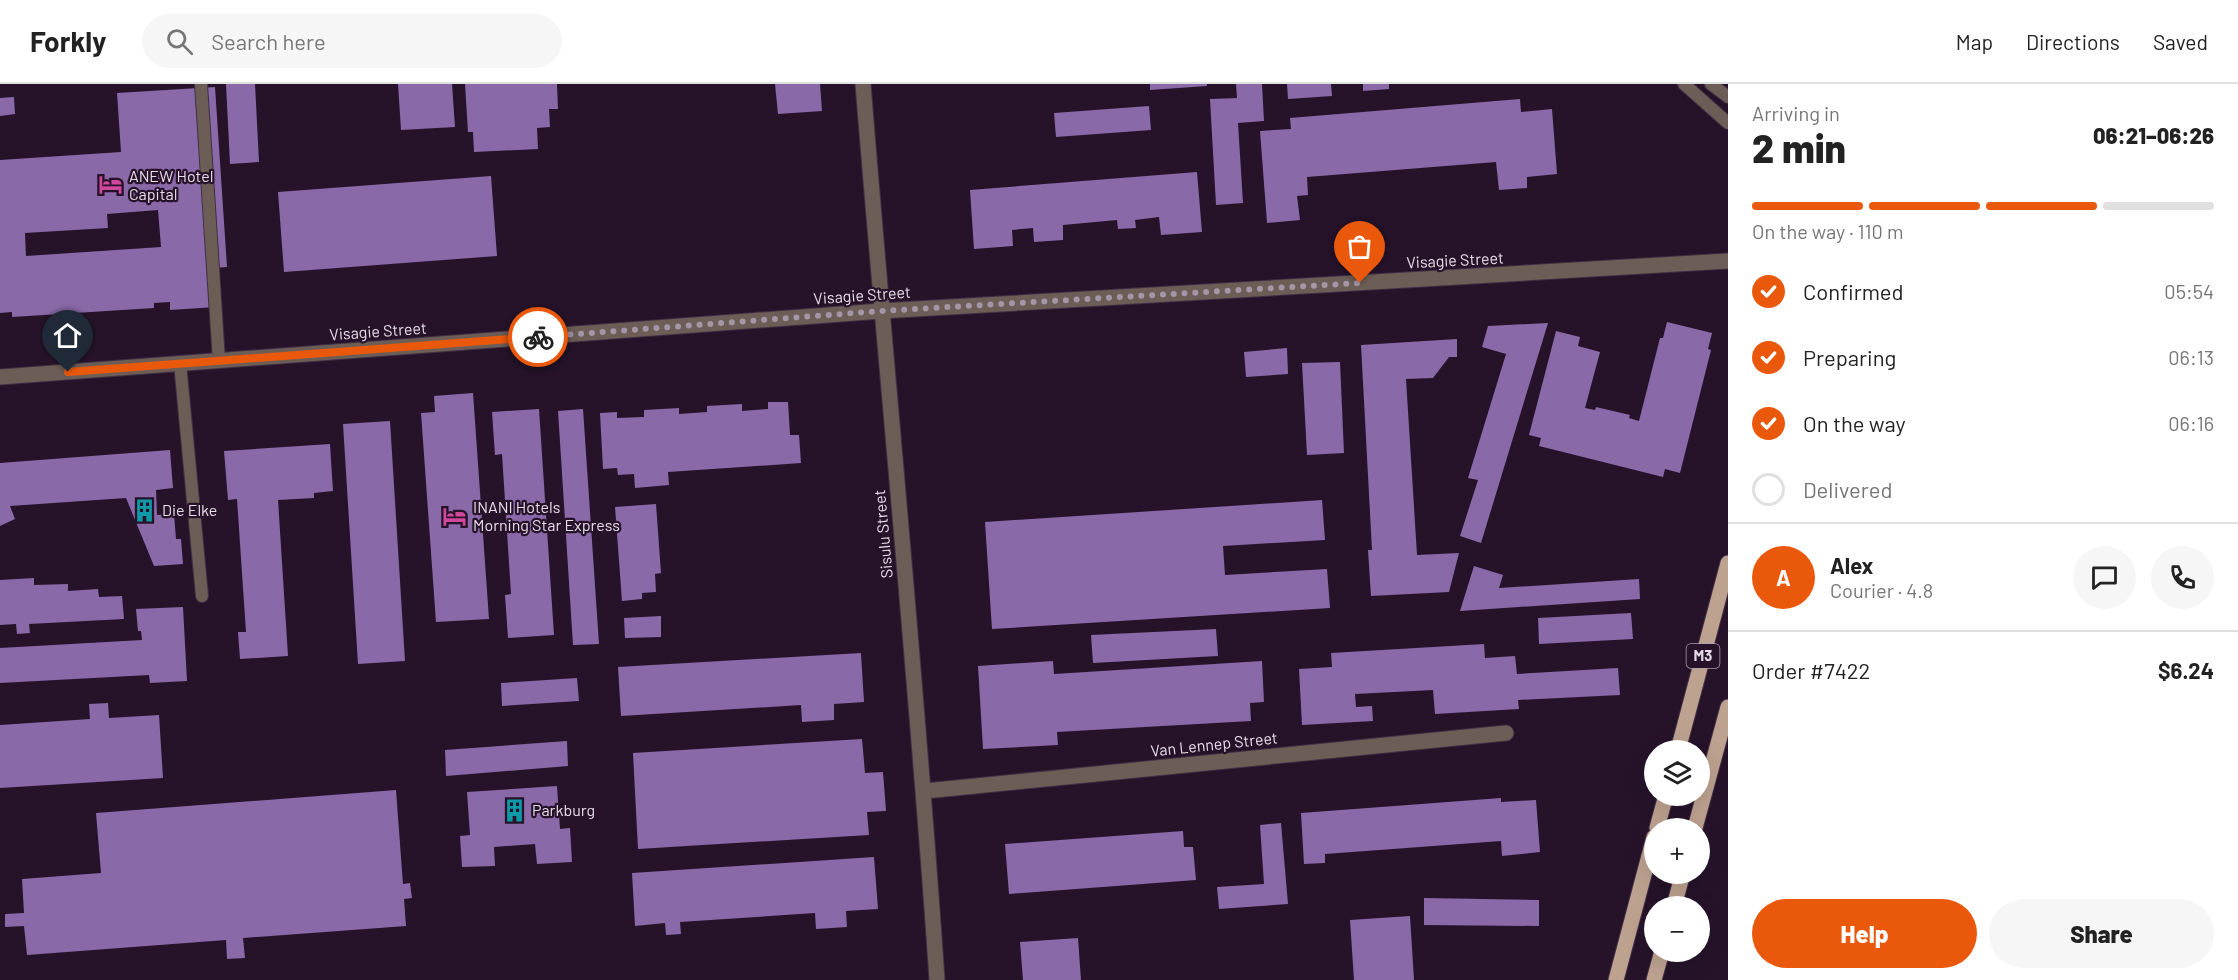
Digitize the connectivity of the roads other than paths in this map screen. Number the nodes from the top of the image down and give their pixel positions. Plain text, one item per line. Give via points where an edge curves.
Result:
1 (201, 84) edge
2 (863, 84) edge
3 (1684, 84) edge
4 (1711, 84) edge
5 (1728, 97) edge
6 (1728, 123) edge
7 (1728, 261) edge
8 (881, 311) junction
9 (219, 361) junction
10 (180, 363) junction
11 (0, 377) edge
12 (1728, 563) edge
13 (202, 596) dead end
14 (1728, 707) edge
15 (1506, 733) dead end
16 (1681, 740) edge
17 (925, 791) junction
18 (1698, 818) edge
19 (1644, 875) edge
20 (1659, 962) edge
21 (938, 980) edge
22 (1616, 980) edge
23 (1654, 980) edge

1 - 9 lane
2 - 8 street, Sisulu Street
3 - 6 lane
4 - 5 lane
7 - 8 street, Visagie Street
8 - 9 street, Visagie Street
8 - 17 street, Sisulu Street
9 - 10 street, Visagie Street
10 - 11 street, Visagie Street
10 - 13 lane
12 - 16 main road, M3
14 - 18 main road
15 - 17 street, Van Lennep Street
17 - 21 street, Sisulu Street
19 - 22 main road
20 - 23 main road

